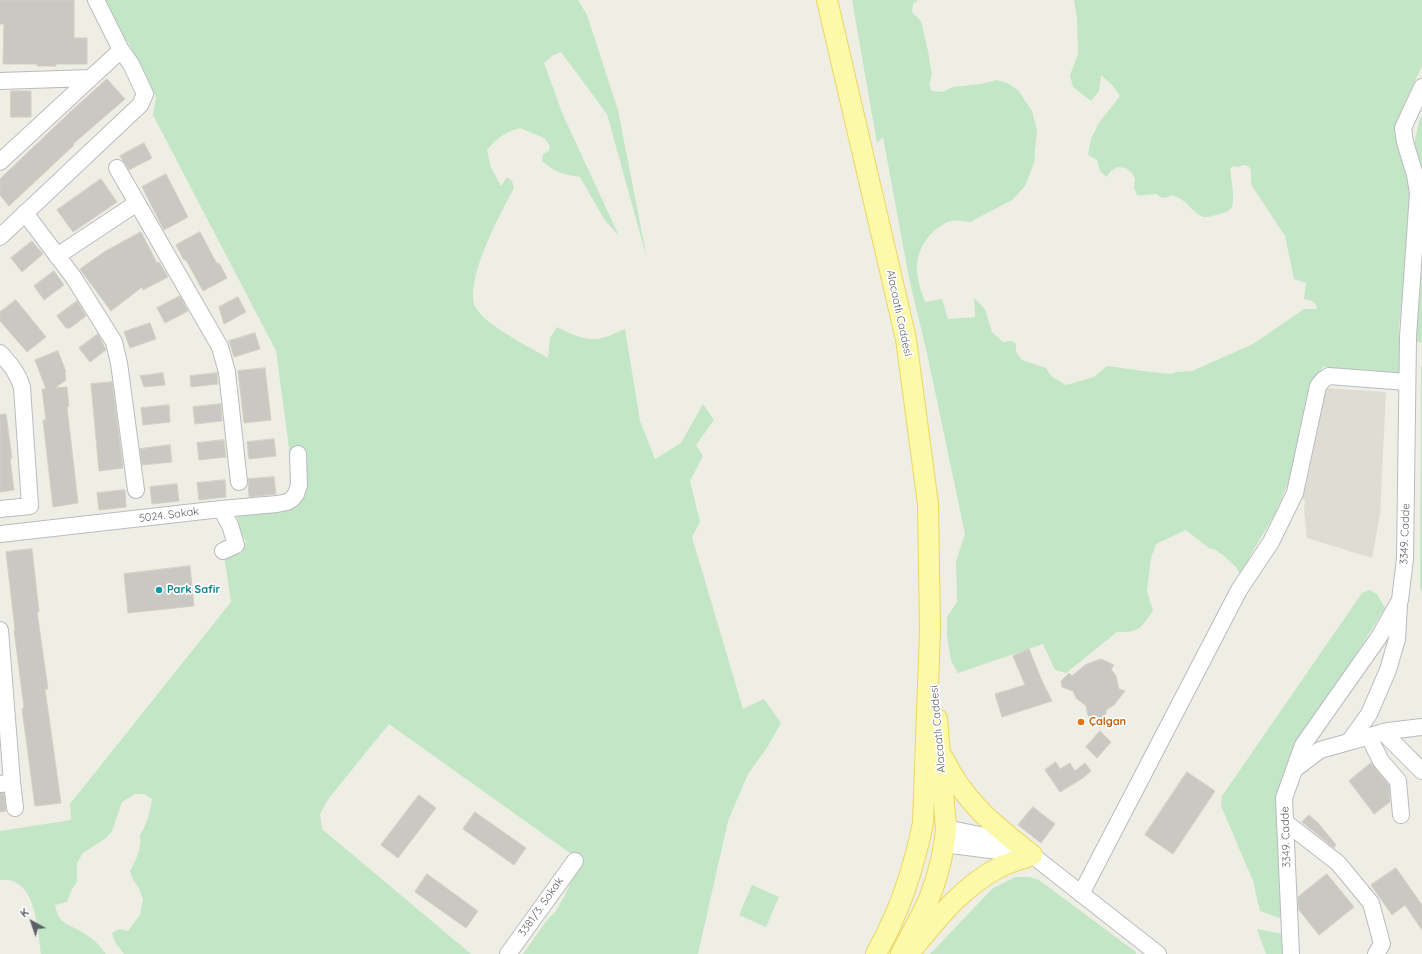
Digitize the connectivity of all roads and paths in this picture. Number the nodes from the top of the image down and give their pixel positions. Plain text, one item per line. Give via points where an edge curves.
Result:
1 (96, 0) edge
2 (827, 0) edge
3 (121, 50) junction
4 (90, 78) junction
5 (0, 81) edge
6 (1422, 87) edge
7 (0, 162) edge
8 (117, 168) dead end
9 (137, 203) junction
10 (26, 212) junction
11 (0, 236) edge
12 (57, 256) junction
13 (0, 353) edge
14 (1407, 382) junction
15 (298, 454) dead end
16 (239, 482) dead end
17 (136, 490) dead end
18 (0, 509) edge
19 (221, 509) junction
20 (0, 534) edge
21 (223, 551) dead end
22 (1400, 600) junction
23 (0, 630) edge
24 (930, 631) junction
25 (1422, 727) edge
26 (1376, 734) junction
27 (1349, 742) junction
28 (940, 753) junction
29 (1294, 768) junction
30 (1422, 771) edge
31 (6, 783) edge
32 (15, 808) dead end
33 (1401, 815) dead end
34 (1285, 822) junction
35 (921, 831) junction
36 (945, 836) junction
37 (1032, 856) junction
38 (575, 861) dead end
39 (1081, 894) junction
40 (1156, 953) edge
41 (508, 954) edge
42 (876, 954) edge
43 (901, 954) edge
44 (908, 954) edge
45 (1291, 954) edge
46 (1376, 954) edge

1 - 3 street
2 - 24 main road, Alacaatlı Caddesi via 906,339 928,504
3 - 4 street
3 - 10 street via 146,94 140,105
4 - 5 street
4 - 7 street
6 - 14 street, 3349. Cadde via 1403,128 1418,193
8 - 9 street
9 - 12 street
9 - 16 street via 220,347 227,372
10 - 11 street
10 - 12 street
12 - 17 street via 74,278 114,342
13 - 18 street via 16,371 22,388 30,506
14 - 22 street, 3349. Cadde via 1405,559
14 - 39 street via 1329,376 1318,386 1295,493 1270,542 1239,590
15 - 19 street, 5024. Sokak via 299,485 296,494 287,502
19 - 20 street, 5024. Sokak
19 - 21 street via 236,545
22 - 27 street via 1397,639 1388,670 1369,714
22 - 29 street, 3349. Cadde via 1379,637 1303,745
23 - 31 street
24 - 28 main road, Alacaatlı Caddesi
24 - 35 main road, Alacaatlı Caddesi
25 - 26 street
26 - 27 street
26 - 30 street
26 - 33 street via 1381,761 1398,781
27 - 29 street via 1320,750
28 - 36 main road, Alacaatlı Caddesi
28 - 37 main road via 972,803 987,819
29 - 34 street, 3349. Cadde via 1284,798
31 - 32 street
34 - 45 street, 3349. Cadde
34 - 46 street via 1338,863 1371,903 1382,944
35 - 36 main road
35 - 42 main road, Alacaatlı Caddesi via 901,901
36 - 37 street
36 - 43 main road, Alacaatlı Caddesi via 937,876 924,911
37 - 39 street
37 - 44 main road via 1000,867 980,879 942,913
38 - 41 street, 3381/3. Sokak
39 - 40 street

